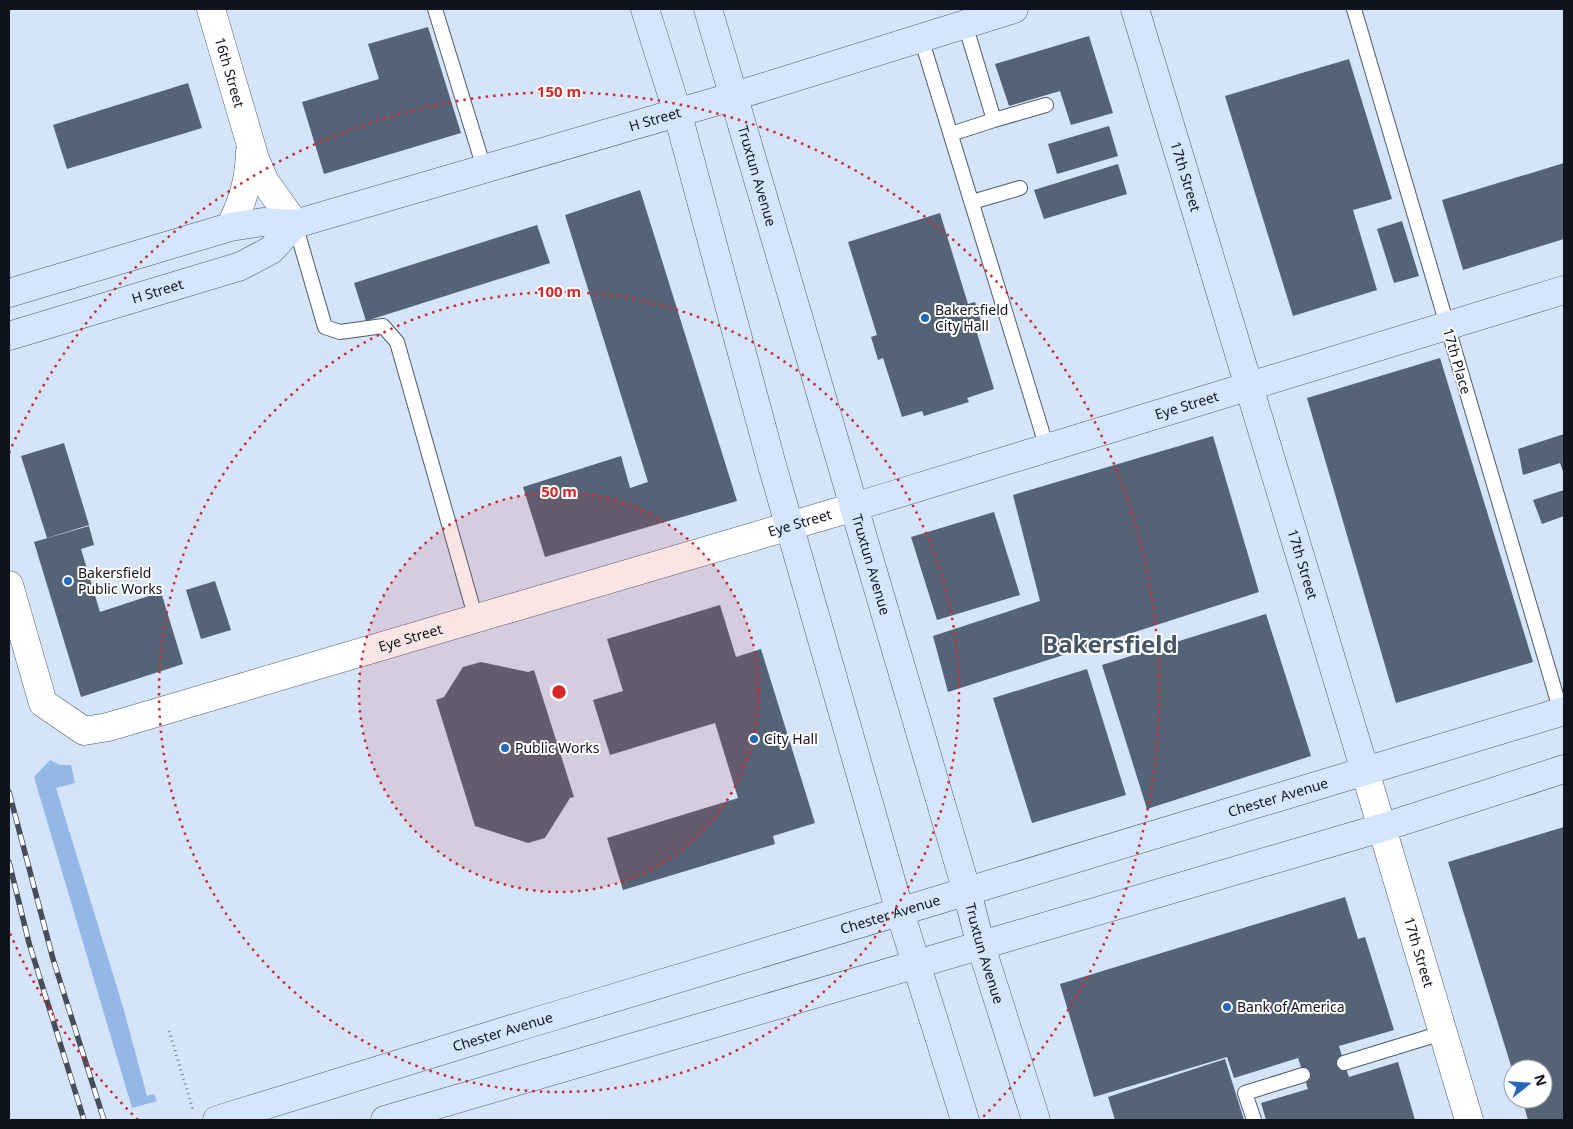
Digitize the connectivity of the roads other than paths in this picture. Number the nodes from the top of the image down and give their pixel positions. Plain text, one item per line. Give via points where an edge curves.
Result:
1 (211, 9) edge
2 (435, 9) edge
3 (645, 9) edge
4 (708, 9) edge
5 (1014, 9) edge
6 (1135, 9) edge
7 (1354, 9) edge
8 (965, 24) junction
9 (921, 38) junction
10 (735, 96) junction
11 (1046, 105) dead end
12 (677, 111) junction
13 (994, 120) junction
14 (951, 134) junction
15 (248, 136) junction
16 (484, 168) junction
17 (1020, 188) dead end
18 (972, 202) junction
19 (295, 224) junction
20 (230, 227) junction
21 (1564, 290) edge
22 (9, 293) edge
23 (1447, 326) junction
24 (9, 336) edge
25 (1249, 387) junction
26 (1047, 448) junction
27 (854, 507) junction
28 (790, 526) junction
29 (9, 585) edge
30 (476, 618) junction
31 (1563, 712) edge
32 (1564, 769) edge
33 (1365, 771) junction
34 (1381, 828) junction
35 (967, 892) junction
36 (900, 912) junction
37 (981, 946) junction
38 (917, 966) junction
39 (1442, 1033) junction
40 (1344, 1063) dead end
41 (1303, 1075) dead end
42 (217, 1120) edge
43 (385, 1120) edge
44 (965, 1120) edge
45 (1036, 1120) edge
46 (1254, 1120) edge
47 (1469, 1120) edge

1 - 15 street, 16th Street
2 - 16 lane
3 - 12 main road
4 - 10 main road, Truxtun Avenue
5 - 8 main road, H Street
6 - 25 main road, 17th Street
7 - 23 lane, 17th Place
8 - 9 main road, H Street
8 - 13 lane
9 - 10 main road, H Street
9 - 14 lane
10 - 12 main road, H Street
10 - 27 main road, Truxtun Avenue
11 - 13 lane
12 - 16 main road, H Street
12 - 28 main road
13 - 14 lane
14 - 18 lane
15 - 19 street, 16th Street via 265,182
15 - 20 street, 16th Street via 247,185
16 - 19 main road, H Street
17 - 18 lane
18 - 26 lane
19 - 20 main road, H Street via 264,222
19 - 24 main road, H Street via 271,250 241,266
19 - 30 lane via 325,327 340,332 383,326 397,342
20 - 22 main road, H Street
21 - 23 main road, Eye Street
23 - 25 main road, Eye Street
23 - 31 lane, 17th Place
25 - 26 main road, Eye Street
25 - 33 main road, 17th Street
26 - 27 main road, Eye Street
27 - 28 street, Eye Street
27 - 35 main road, Truxtun Avenue
28 - 30 street, Eye Street
28 - 36 main road
29 - 30 street, Eye Street via 43,703 84,731
31 - 33 main road, Chester Avenue
32 - 34 main road
33 - 34 street, 17th Street
33 - 35 main road, Chester Avenue
34 - 37 main road
34 - 39 street, 17th Street
35 - 36 main road, Chester Avenue
35 - 37 main road, Truxtun Avenue
36 - 38 main road
36 - 42 main road, Chester Avenue
37 - 38 main road
37 - 45 main road, Truxtun Avenue
38 - 43 main road
38 - 44 main road
39 - 40 lane
39 - 47 street, 17th Street
41 - 46 lane via 1245,1093

